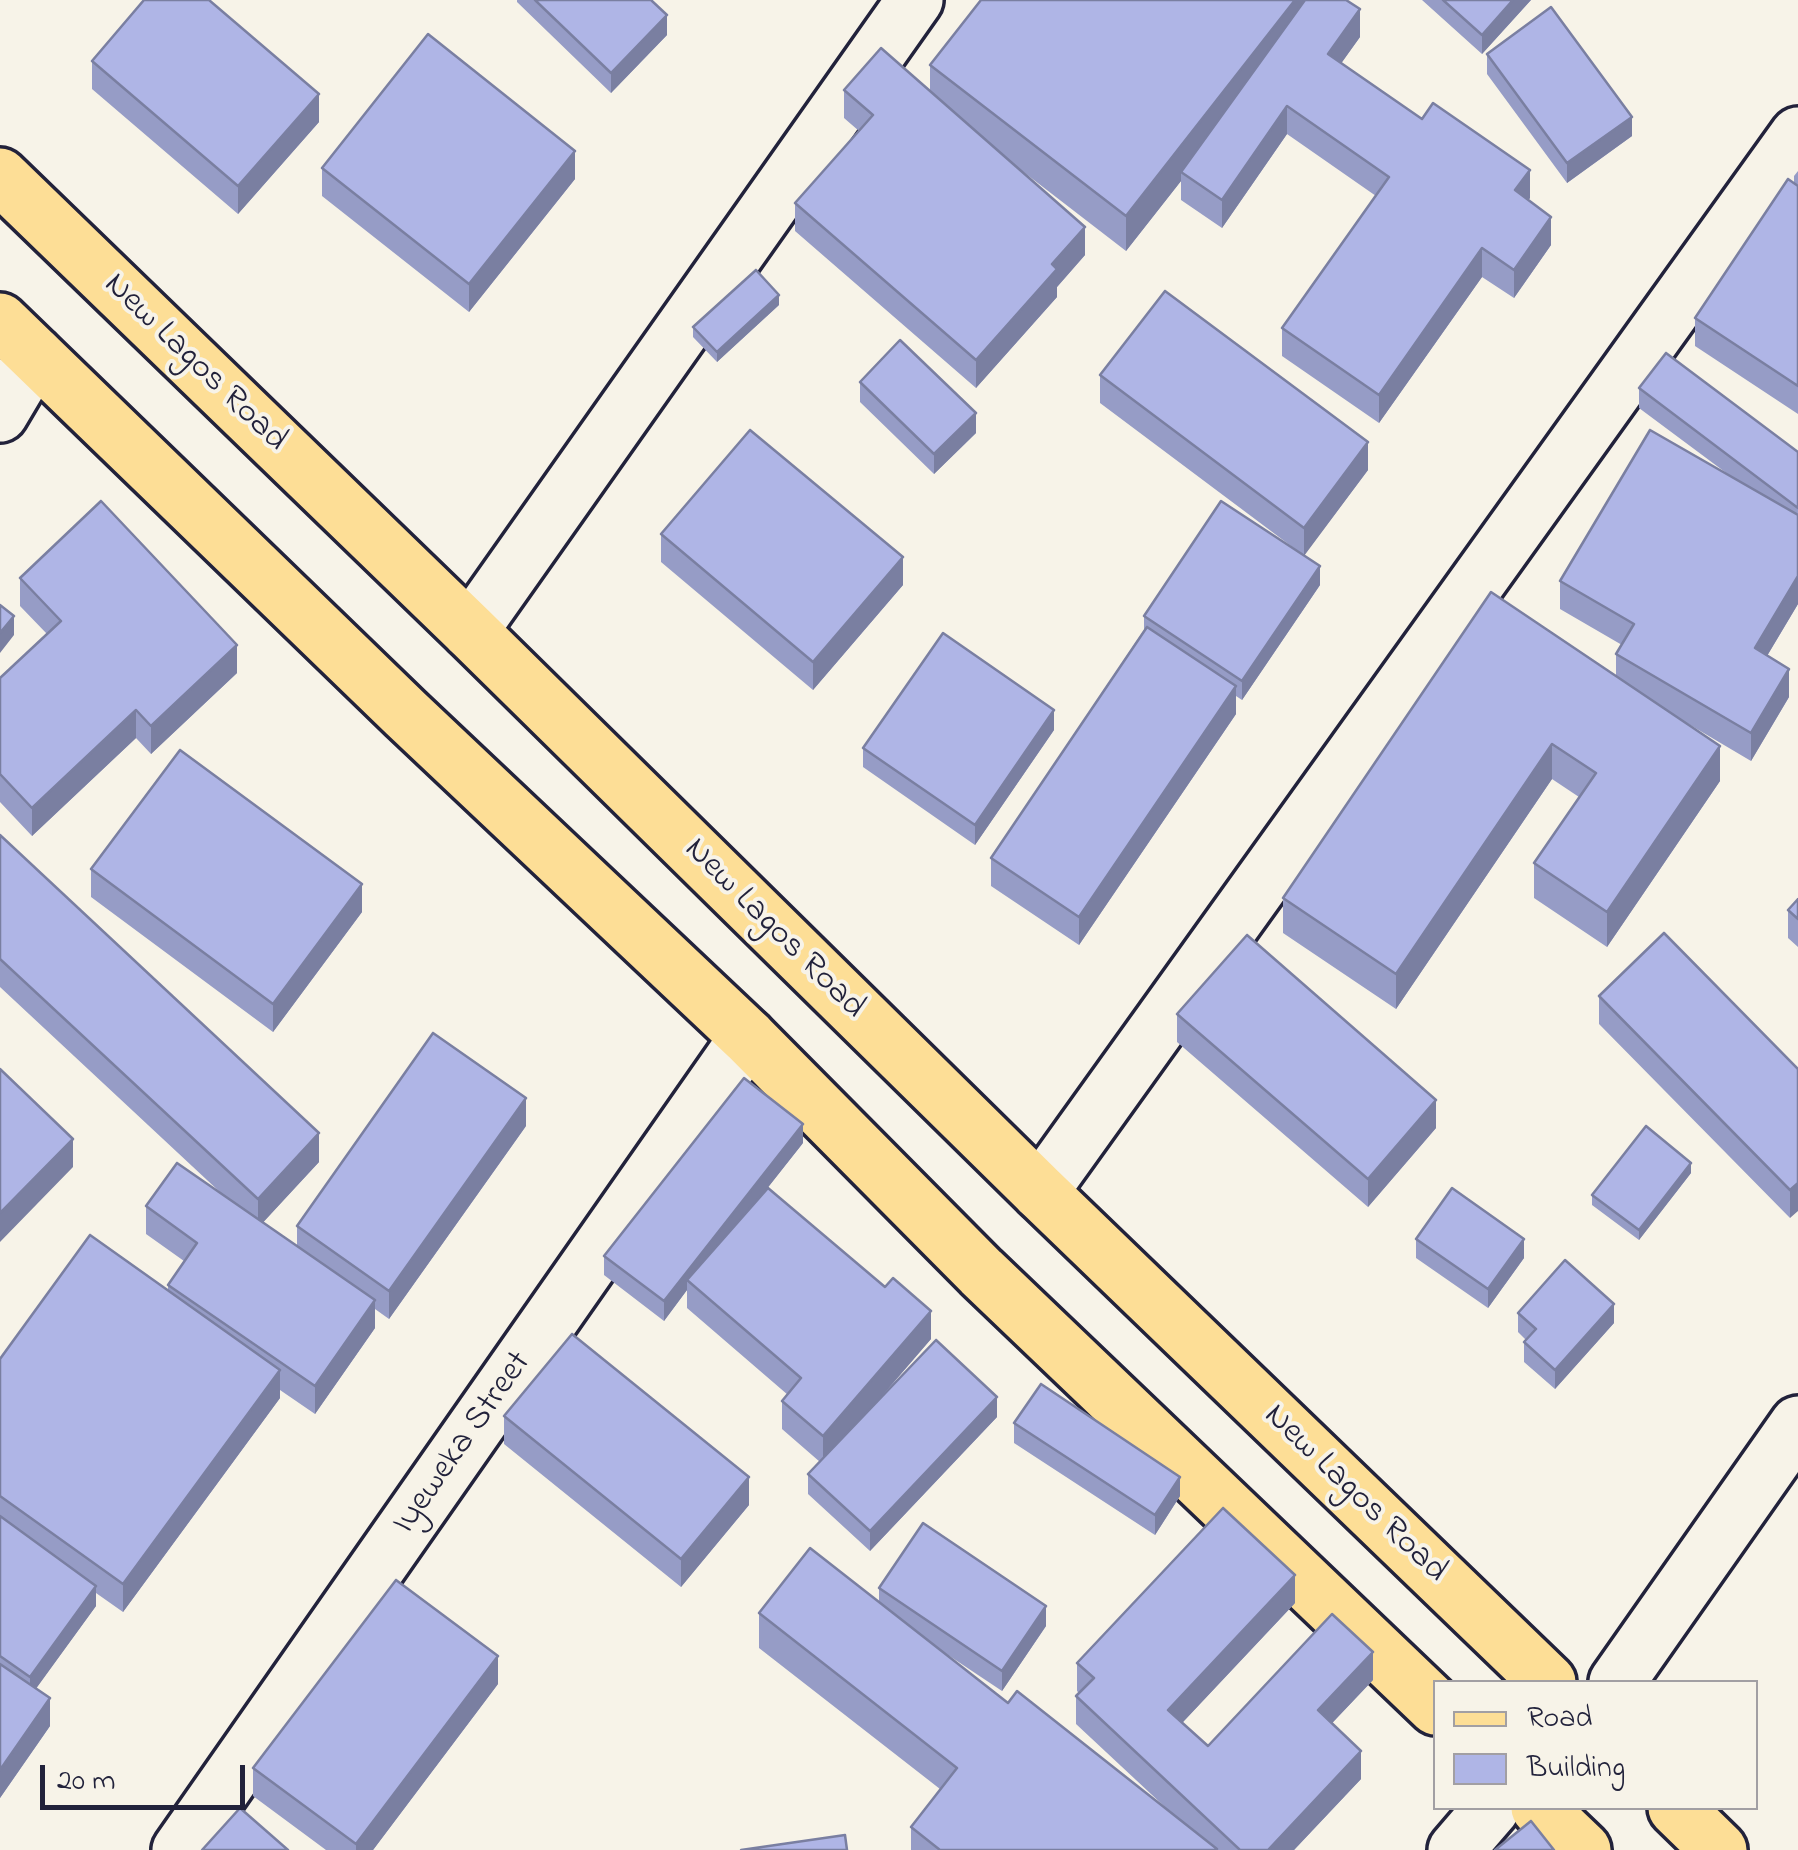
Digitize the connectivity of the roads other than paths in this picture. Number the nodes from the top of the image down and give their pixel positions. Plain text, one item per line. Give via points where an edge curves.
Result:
1 (915, 0) edge
2 (1798, 135) edge
3 (0, 176) edge
4 (17, 338) edge
5 (0, 414) edge
6 (470, 631) junction
7 (748, 1037) junction
8 (1040, 1192) junction
9 (1798, 1424) edge
10 (1546, 1680) edge
11 (1618, 1680) edge
12 (1433, 1704) edge
13 (1490, 1810) edge
14 (1542, 1810) edge
15 (1678, 1810) edge
16 (180, 1850) edge
17 (1456, 1850) edge
18 (1583, 1850) edge
19 (1719, 1850) edge

1 - 6 street
2 - 8 street
3 - 6 main road, New Lagos Road
4 - 5 street
4 - 7 main road
6 - 8 main road, New Lagos Road
7 - 12 main road via 982,1272
7 - 16 street, Iyeweka Street
8 - 10 main road, New Lagos Road
9 - 11 street
13 - 17 street
14 - 18 main road
15 - 19 main road

